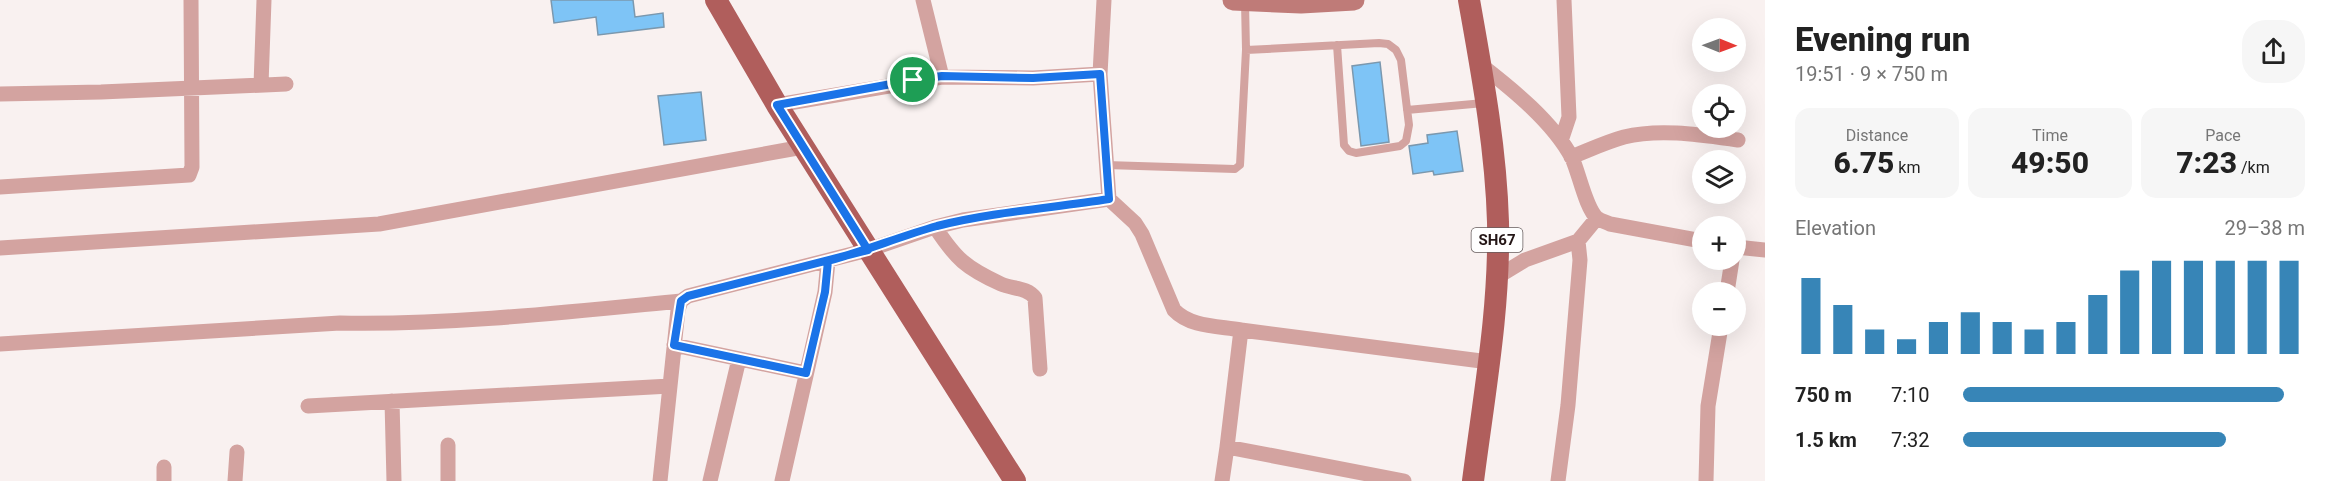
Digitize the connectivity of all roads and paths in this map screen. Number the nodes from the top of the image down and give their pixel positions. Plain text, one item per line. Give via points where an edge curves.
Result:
1 (191, 0) edge
2 (264, 0) edge
3 (716, 0) edge
4 (922, 0) edge
5 (1104, 0) edge
6 (1354, 0) edge
7 (1468, 0) edge
8 (1564, 0) edge
9 (1239, 1) edge
10 (1337, 45) junction
11 (1246, 51) junction
12 (1481, 65) junction
13 (1100, 74) junction
14 (942, 76) junction
15 (286, 84) dead end
16 (261, 85) junction
17 (193, 88) junction
18 (0, 94) edge
19 (1485, 103) junction
20 (777, 105) junction
21 (1407, 110) junction
22 (1738, 140) dead end
23 (1561, 141) junction
24 (804, 147) junction
25 (1571, 157) junction
26 (1106, 165) junction
27 (0, 187) edge
28 (1109, 199) junction
29 (1597, 218) junction
30 (935, 227) junction
31 (1692, 239) edge
32 (1578, 240) junction
33 (0, 248) edge
34 (1746, 248) edge
35 (868, 250) junction
36 (1765, 250) edge
37 (828, 261) junction
38 (1497, 277) junction
39 (681, 301) junction
40 (1241, 330) junction
41 (1719, 336) edge
42 (0, 344) edge
43 (674, 345) junction
44 (739, 359) junction
45 (1489, 362) junction
46 (1040, 369) dead end
47 (806, 373) junction
48 (670, 386) junction
49 (392, 401) junction
50 (308, 406) dead end
51 (448, 445) dead end
52 (1227, 447) junction
53 (237, 452) dead end
54 (235, 481) edge
55 (394, 481) edge
56 (448, 481) edge
57 (660, 481) edge
58 (710, 481) edge
59 (782, 481) edge
60 (1015, 481) edge
61 (1222, 481) edge
62 (1404, 481) edge
63 (1473, 481) edge
64 (1558, 481) edge
65 (1707, 481) edge

1 - 17 street
2 - 16 street
3 - 20 main road
4 - 14 street
5 - 13 street
6 - 9 main road
7 - 12 main road, SH67
8 - 23 street via 1569,117
9 - 11 lane
10 - 11 lane
10 - 21 lane via 1379,43 1396,50 1401,60
10 - 21 lane via 1344,145 1349,151 1400,146 1409,132
11 - 26 lane via 1240,165 1235,169
12 - 19 main road, SH67
12 - 23 street via 1516,93
13 - 14 street via 1033,78
13 - 26 street
14 - 20 street
15 - 16 street
16 - 17 street
17 - 18 street
17 - 27 street via 189,175
19 - 21 lane
19 - 38 main road, SH67 via 1498,221
20 - 24 main road
22 - 25 street via 1644,134 1624,137
23 - 25 street
24 - 33 street via 379,224
24 - 35 main road
25 - 29 street
26 - 28 street
28 - 30 street
28 - 40 street via 1142,234 1174,310 1181,317
29 - 31 street via 1610,224
29 - 32 street
30 - 35 street
30 - 46 street via 961,261 1035,298
32 - 38 street via 1542,252
32 - 64 street via 1580,260 1569,394
34 - 36 street
35 - 37 street
35 - 60 main road
37 - 39 street
37 - 47 street via 825,292
38 - 45 main road, SH67
39 - 42 street via 454,320 340,322
39 - 43 street
40 - 45 street
40 - 52 street
41 - 65 street via 1708,406
43 - 44 street
43 - 48 street
44 - 47 street
44 - 58 street
45 - 63 main road, SH67
47 - 59 street
48 - 49 street
48 - 57 street
49 - 50 street
49 - 55 street
51 - 56 street
52 - 61 street
52 - 62 street
53 - 54 street

